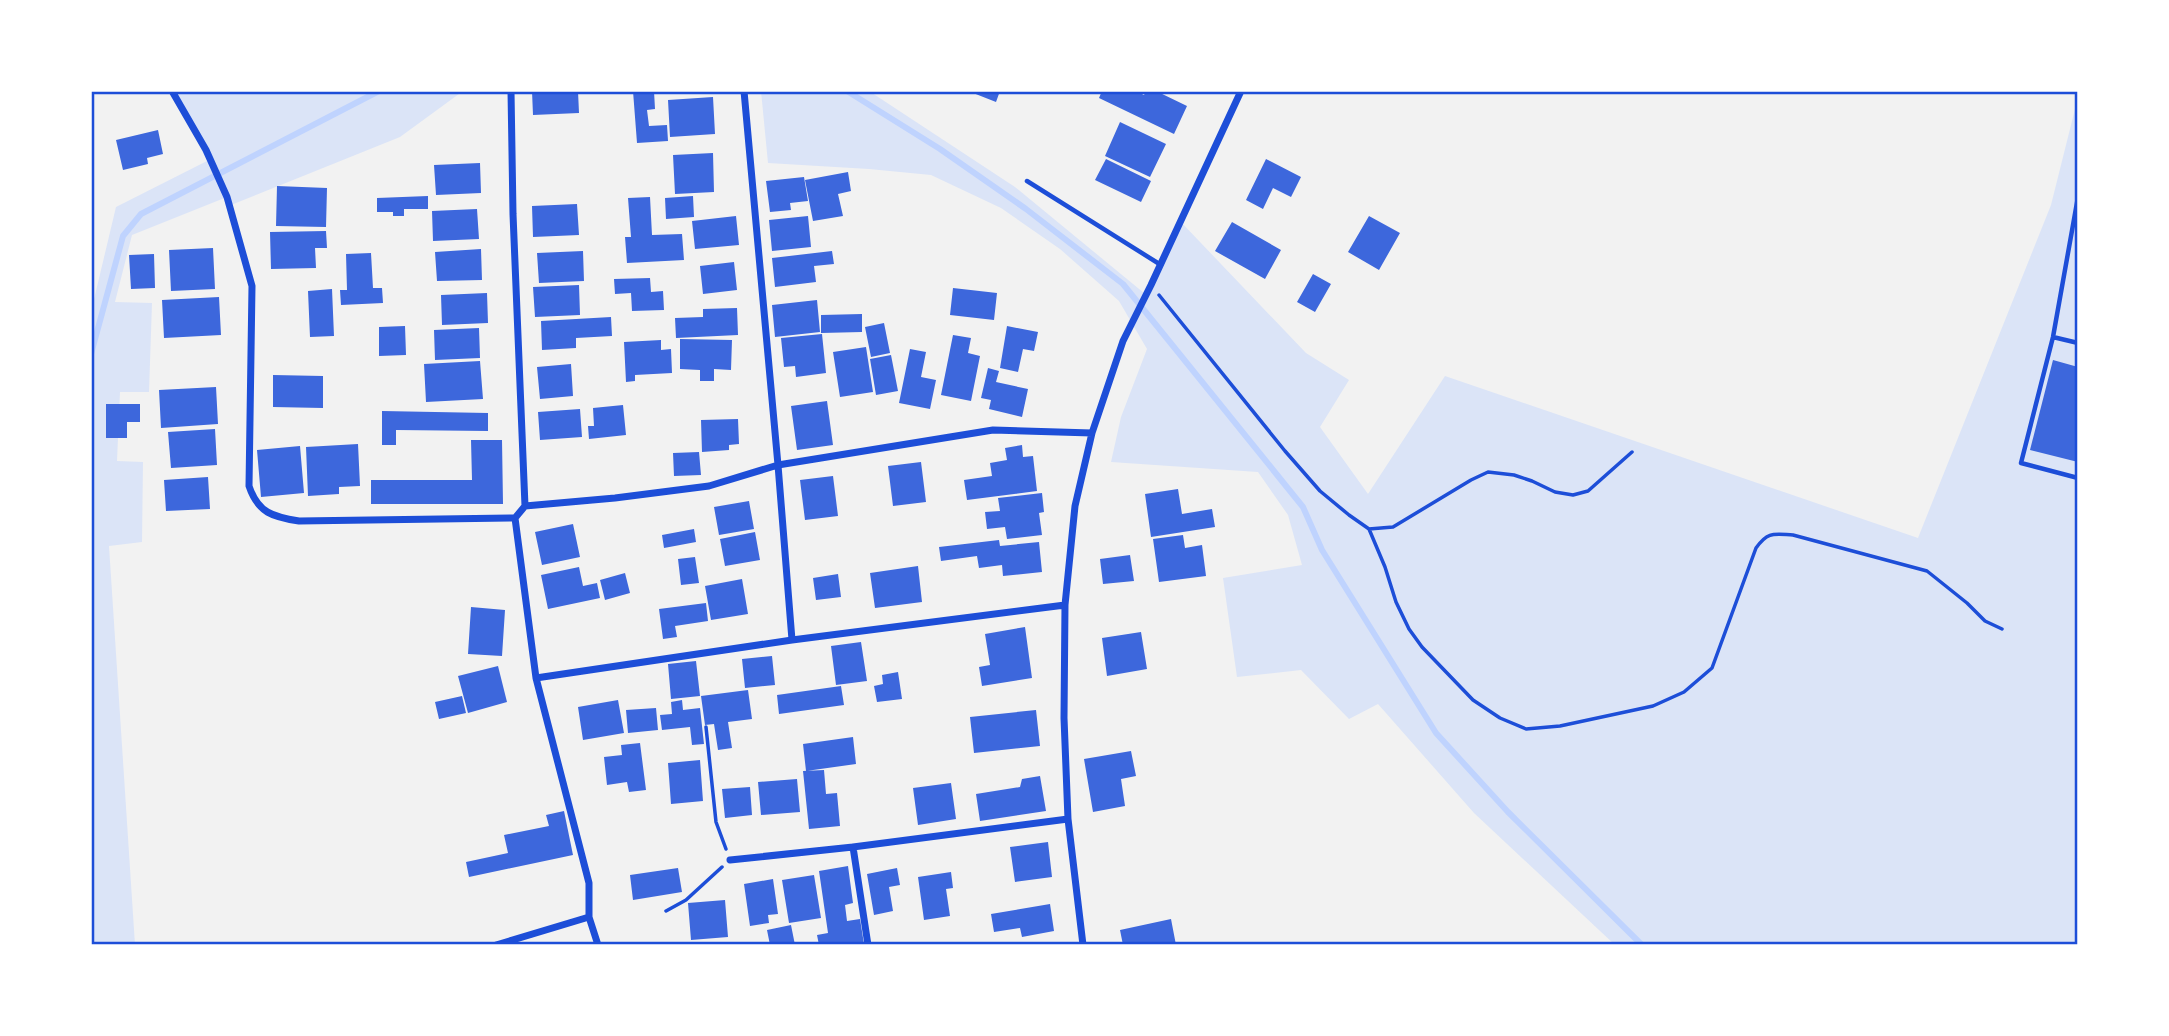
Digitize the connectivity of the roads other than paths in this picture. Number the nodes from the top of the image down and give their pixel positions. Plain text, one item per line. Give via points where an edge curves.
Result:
1 (172, 91) edge
2 (511, 91) edge
3 (744, 91) edge
4 (1241, 91) edge
5 (1027, 181) dead end
6 (2078, 197) edge
7 (1161, 265) junction
8 (2053, 337) junction
9 (2078, 343) edge
10 (1092, 433) junction
11 (778, 466) junction
12 (2078, 478) edge
13 (525, 506) junction
14 (515, 518) junction
15 (1065, 605) junction
16 (792, 640) junction
17 (536, 678) junction
18 (1068, 819) junction
19 (853, 847) junction
20 (730, 860) road end
21 (589, 917) junction
22 (496, 945) edge
23 (598, 945) edge
24 (868, 945) edge
25 (1083, 945) edge

1 - 14 street via 227,197 252,286 249,485 262,510 299,521
2 - 13 street
3 - 11 street
4 - 7 street
5 - 7 lane
6 - 8 lane
7 - 10 street via 1123,341
8 - 9 lane
8 - 12 lane via 2021,463
10 - 11 street via 993,430
10 - 15 street via 1075,506
11 - 13 street via 709,486
11 - 16 street
13 - 14 street
14 - 17 street
15 - 16 street
15 - 18 street
16 - 17 street
17 - 21 street via 589,883
18 - 19 street
18 - 25 street
19 - 20 street
19 - 24 street
21 - 22 street
21 - 23 street

